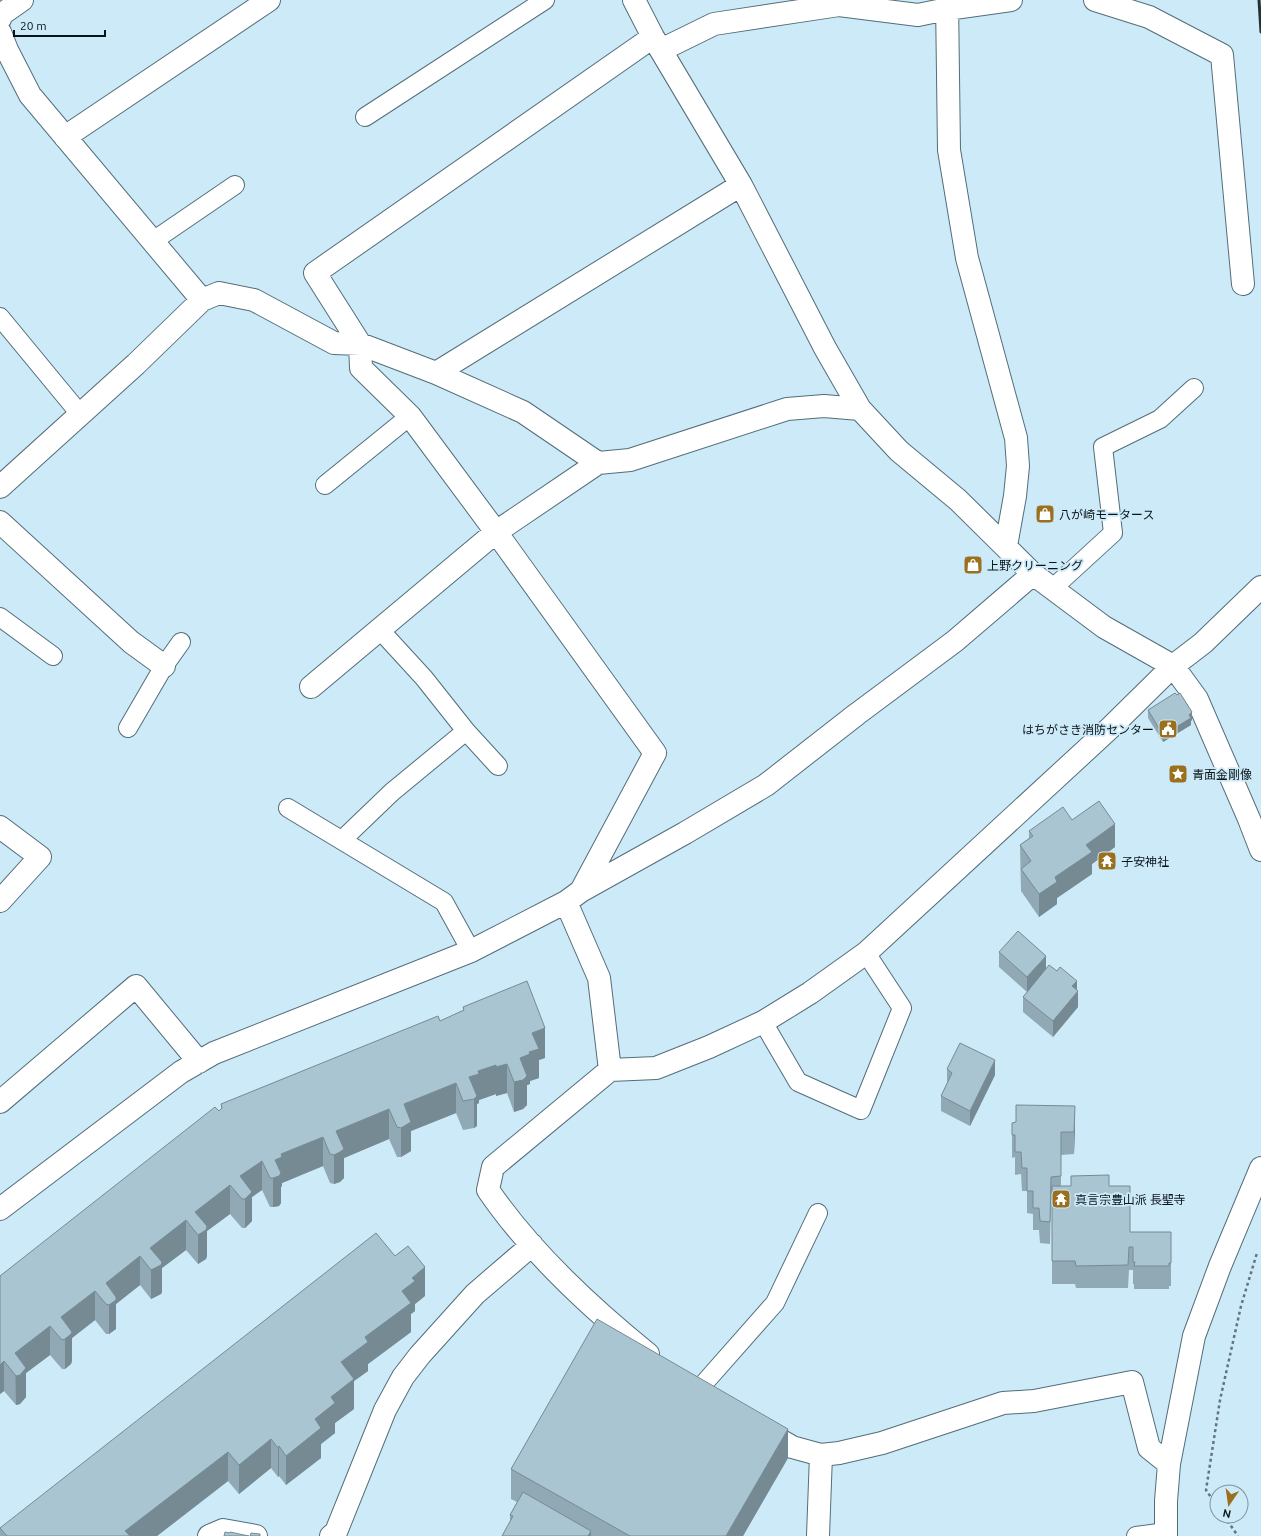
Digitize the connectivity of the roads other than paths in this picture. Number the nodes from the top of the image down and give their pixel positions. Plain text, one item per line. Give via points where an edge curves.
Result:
1 (22, 0) edge
2 (270, 0) edge
3 (545, 0) edge
4 (634, 0) edge
5 (1011, 0) edge
6 (1095, 0) edge
7 (947, 4) edge
8 (0, 18) edge
9 (0, 32) edge
10 (657, 44) junction
11 (365, 117) dead end
12 (65, 137) junction
13 (235, 185) dead end
14 (741, 185) junction
15 (152, 242) junction
16 (1243, 284) dead end
17 (202, 300) junction
18 (0, 317) edge
19 (360, 344) junction
20 (436, 373) junction
21 (1194, 388) dead end
22 (860, 409) junction
23 (80, 414) junction
24 (410, 416) junction
25 (598, 463) junction
26 (325, 485) dead end
27 (0, 487) edge
28 (0, 522) edge
29 (496, 532) junction
30 (1006, 546) junction
31 (1033, 574) junction
32 (1261, 587) edge
33 (1053, 588) junction
34 (0, 617) edge
35 (380, 630) junction
36 (181, 642) dead end
37 (54, 656) dead end
38 (164, 666) junction
39 (1173, 666) junction
40 (311, 687) dead end
41 (128, 728) dead end
42 (466, 731) junction
43 (498, 766) dead end
44 (288, 808) dead end
45 (0, 827) edge
46 (342, 840) junction
47 (1261, 850) edge
48 (574, 896) junction
49 (0, 901) edge
50 (471, 951) junction
51 (866, 953) junction
52 (763, 1022) junction
53 (199, 1062) junction
54 (610, 1070) junction
55 (0, 1102) edge
56 (1261, 1168) edge
57 (0, 1209) edge
58 (818, 1213) dead end
59 (532, 1245) junction
60 (666, 1366) edge
61 (692, 1384) joint
62 (716, 1401) edge
63 (747, 1421) edge
64 (821, 1455) junction
65 (1169, 1464) junction
66 (1166, 1534) edge
67 (209, 1536) edge
68 (256, 1536) edge
69 (331, 1536) edge
70 (818, 1536) edge
71 (1136, 1536) edge

1 - 8 street
2 - 12 street
3 - 11 lane
4 - 10 street
5 - 7 street
6 - 16 street via 1149,17 1222,55
7 - 10 street via 918,14 839,5 714,24
7 - 30 street via 949,150 967,258 1016,438 1018,466
9 - 12 street via 30,95
10 - 14 street
10 - 19 street via 315,273
12 - 15 street
13 - 15 lane
14 - 20 street
14 - 22 street via 825,348
15 - 17 street
17 - 19 street via 218,294 254,300 334,343
17 - 23 street
18 - 23 lane
19 - 20 street
19 - 24 street via 361,368
20 - 25 street via 523,412
21 - 33 lane via 1160,419 1103,447 1114,533
22 - 25 street via 824,406 787,409 630,460
22 - 30 street via 899,451 958,500
23 - 27 street
24 - 26 lane
24 - 29 street
25 - 29 street
28 - 38 street via 131,642
29 - 35 street
29 - 48 street via 655,753
30 - 31 street
31 - 33 street
31 - 48 street via 955,641 766,785
32 - 39 street via 1203,644
33 - 39 street via 1104,627
34 - 37 lane
35 - 40 street
35 - 42 lane via 424,678
36 - 38 lane
38 - 41 lane
39 - 47 street via 1197,699
39 - 51 street via 1110,728
42 - 43 lane
42 - 46 lane via 392,792
44 - 46 lane
45 - 49 street via 40,857
46 - 50 lane via 444,902
48 - 50 street
48 - 54 street via 599,978
50 - 53 street via 257,1035
51 - 52 street via 810,993
51 - 52 lane via 902,1008 861,1110 798,1082
52 - 54 street via 656,1068
53 - 55 street via 136,986
53 - 57 street via 181,1072
54 - 59 street via 493,1167 488,1190 502,1211
56 - 65 street via 1194,1336
58 - 61 lane via 775,1303
59 - 60 street via 619,1330
59 - 69 street via 475,1294 403,1377 385,1410 336,1532
61 - 62 street
63 - 64 street via 792,1448
64 - 65 street via 882,1443 1003,1403 1034,1401 1132,1382 1149,1448
64 - 70 street
65 - 66 street
66 - 71 lane
67 - 68 street via 223,1530

